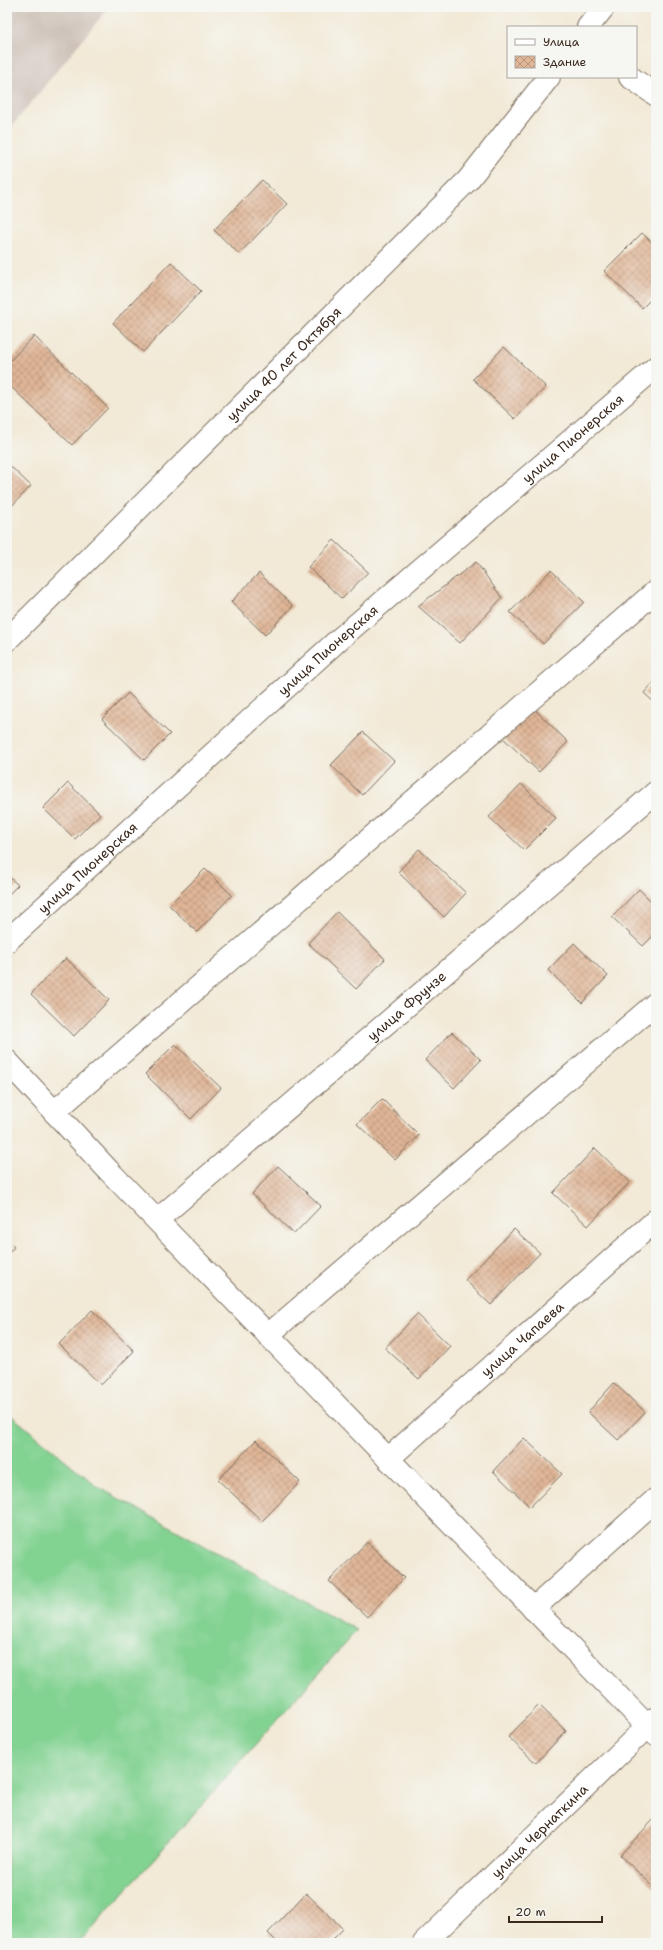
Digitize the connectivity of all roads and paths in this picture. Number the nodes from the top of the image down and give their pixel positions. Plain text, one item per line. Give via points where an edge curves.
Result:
1 (604, 7) edge
2 (589, 26) edge
3 (548, 78) edge
4 (631, 78) edge
5 (656, 95) edge
6 (656, 367) edge
7 (656, 591) edge
8 (7, 640) edge
9 (656, 792) edge
10 (7, 941) edge
11 (656, 1003) edge
12 (7, 1061) edge
13 (54, 1112) junction
14 (157, 1220) junction
15 (656, 1220) edge
16 (268, 1335) junction
17 (388, 1459) junction
18 (656, 1499) edge
19 (533, 1609) junction
20 (653, 1727) edge
21 (424, 1943) edge

1 - 2 street
3 - 8 street, улица 40 лет Октября via 468,180
4 - 5 street
6 - 10 street, улица Пионерская via 336,642
7 - 13 street
9 - 14 street, улица Фрунзе
11 - 16 street
12 - 13 street
13 - 14 street
14 - 16 street
15 - 17 street, улица Чапаева
16 - 17 street
17 - 19 street
18 - 19 street
19 - 20 street
20 - 21 street, улица Чернаткина

